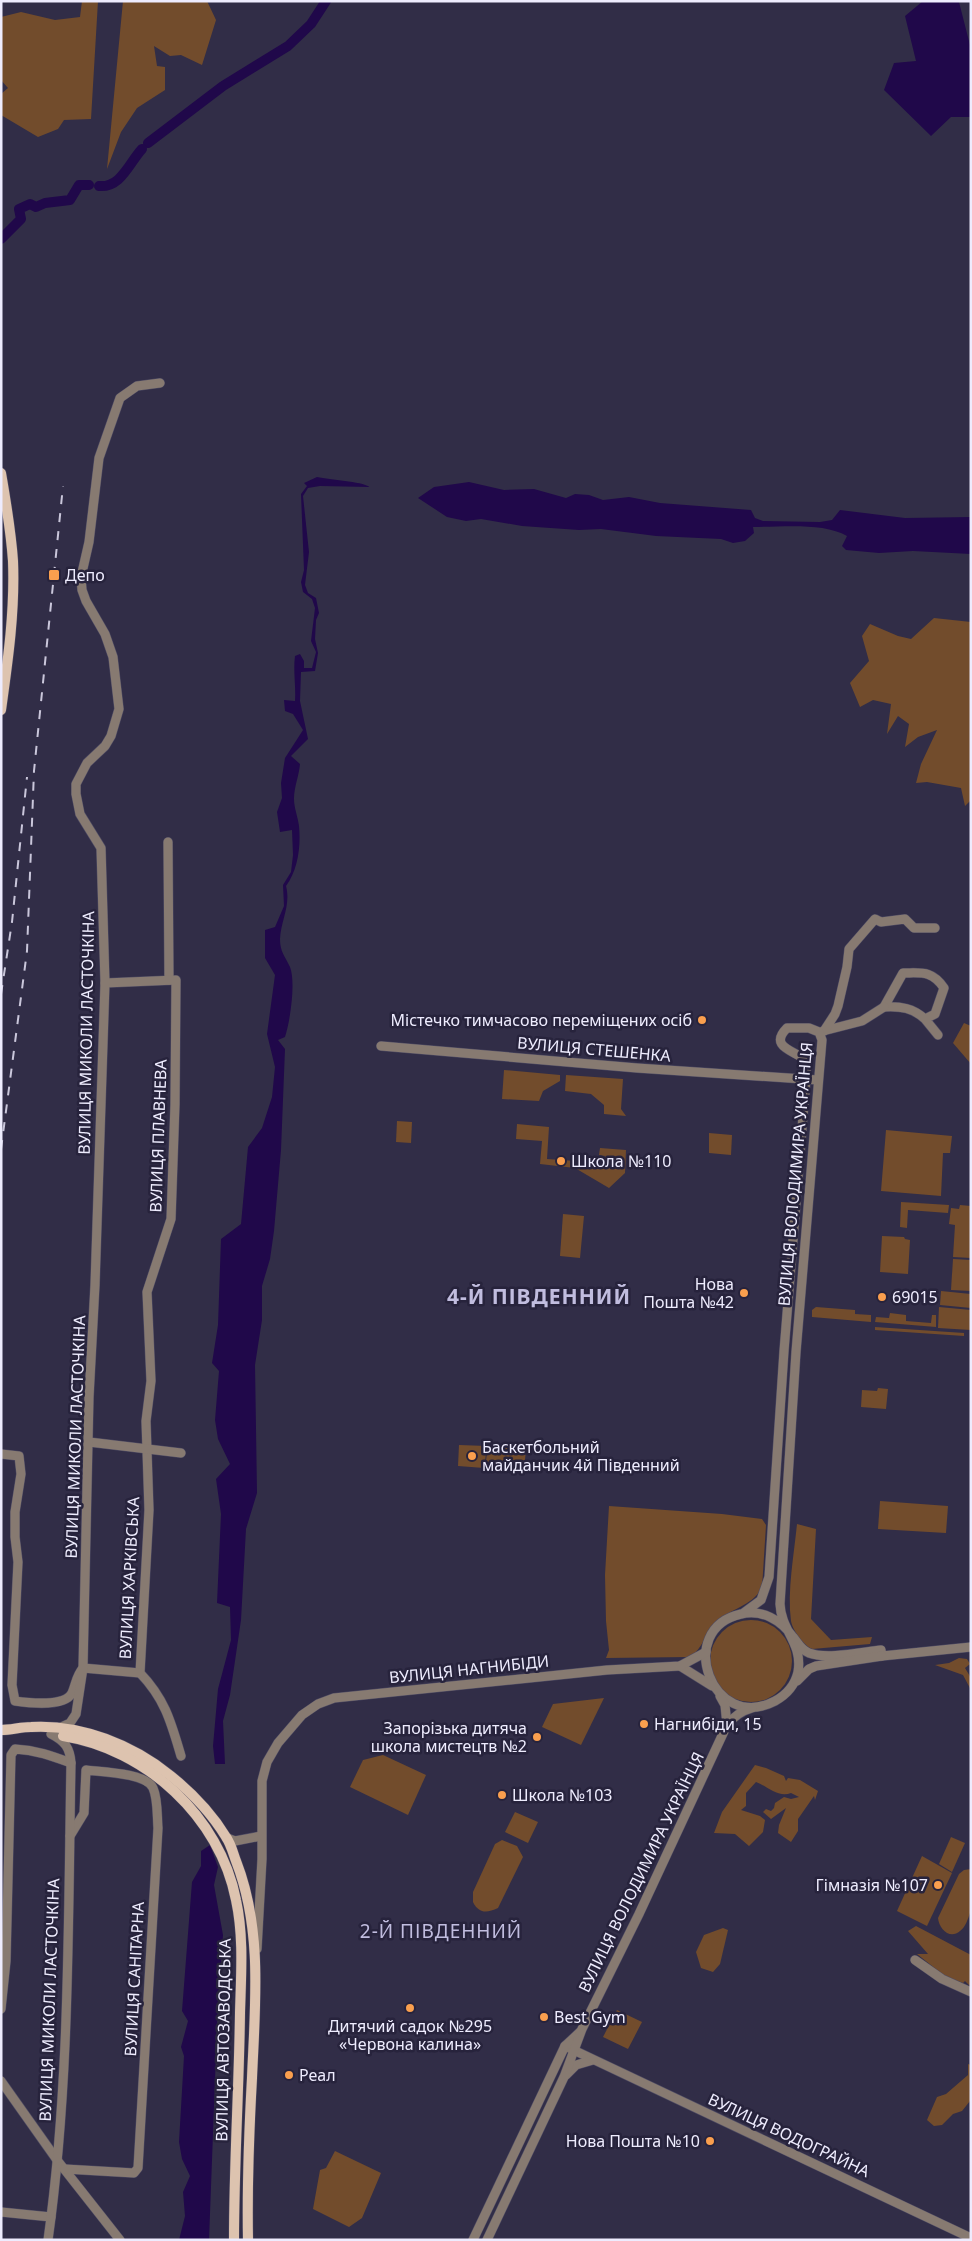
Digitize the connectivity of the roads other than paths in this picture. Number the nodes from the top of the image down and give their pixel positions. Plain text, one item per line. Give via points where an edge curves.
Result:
1 (160, 383) dead end
2 (1, 473) edge
3 (1, 710) edge
4 (168, 842) dead end
5 (935, 928) dead end
6 (169, 980) junction
7 (105, 983) junction
8 (884, 1007) junction
9 (925, 1019) junction
10 (822, 1031) junction
11 (938, 1035) dead end
12 (380, 1046) dead end
13 (806, 1079) junction
14 (818, 1080) junction
15 (802, 1120) junction
16 (815, 1121) junction
17 (89, 1442) junction
18 (147, 1450) junction
19 (182, 1453) dead end
20 (1, 1454) edge
21 (742, 1614) junction
22 (792, 1634) junction
23 (971, 1647) edge
24 (706, 1652) junction
25 (881, 1653) junction
26 (680, 1666) junction
27 (83, 1668) junction
28 (140, 1673) junction
29 (793, 1685) junction
30 (714, 1687) junction
31 (757, 1707) junction
32 (76, 1714) junction
33 (727, 1725) junction
34 (1, 1730) edge
35 (54, 1731) junction
36 (92, 1738) junction
37 (278, 1742) joint
38 (180, 1756) dead end
39 (71, 1762) junction
40 (70, 1836) junction
41 (261, 1836) junction
42 (227, 1838) junction
43 (5, 1878) edge
44 (255, 1958) junction
45 (915, 1960) dead end
46 (971, 1992) edge
47 (1, 2009) edge
48 (240, 2010) junction
49 (254, 2010) junction
50 (580, 2032) junction
51 (564, 2046) junction
52 (575, 2051) junction
53 (594, 2060) junction
54 (564, 2077) junction
55 (1, 2081) edge
56 (58, 2160) junction
57 (65, 2169) junction
58 (247, 2189) junction
59 (234, 2190) junction
60 (1, 2212) edge
61 (51, 2218) junction
62 (971, 2238) edge
63 (119, 2239) edge
64 (48, 2240) edge
65 (234, 2240) edge
66 (248, 2240) edge
67 (473, 2240) edge
68 (486, 2240) edge

1 - 7 street, ВУЛИЦЯ МИКОЛИ ЛАСТОЧКІНА via 137,386 120,398 99,458 89,542 81,578 84,596 105,634 113,657 119,709 106,746 87,763 76,784 80,814 101,848
2 - 3 main road via 13,561 8,658
4 - 6 street
5 - 10 street via 914,928 905,919 881,922 874,919 849,949 838,1006
6 - 7 street
6 - 18 street, ВУЛИЦЯ ПЛАВНЕВА via 176,980 170,1220 147,1288 151,1386 146,1421
7 - 17 street, ВУЛИЦЯ МИКОЛИ ЛАСТОЧКІНА
8 - 9 street via 898,1006 916,1011
8 - 9 street via 903,973 930,974 944,988 935,1014
8 - 10 street via 862,1021
9 - 11 street
10 - 13 street, ВУЛИЦЯ ВОЛОДИМИРА УКРАЇНЦЯ via 792,1027 787,1028 782,1037 784,1048 806,1061
10 - 14 street, ВУЛИЦЯ ВОЛОДИМИРА УКРАЇНЦЯ
12 - 13 street, ВУЛИЦЯ СТЕШЕНКА
13 - 14 street, ВУЛИЦЯ СТЕШЕНКА
13 - 15 street, ВУЛИЦЯ ВОЛОДИМИРА УКРАЇНЦЯ
14 - 16 street, ВУЛИЦЯ ВОЛОДИМИРА УКРАЇНЦЯ
15 - 16 street
15 - 21 street, ВУЛИЦЯ ВОЛОДИМИРА УКРАЇНЦЯ via 769,1577 761,1600
16 - 22 street, ВУЛИЦЯ ВОЛОДИМИРА УКРАЇНЦЯ via 784,1524 781,1616
17 - 18 street
17 - 27 street, ВУЛИЦЯ МИКОЛИ ЛАСТОЧКІНА
18 - 19 street
18 - 28 street, ВУЛИЦЯ ХАРКІВСЬКА via 150,1510
20 - 27 street via 19,1456 21,1474 15,1512 18,1562 12,1694 15,1701 63,1702 71,1695
21 - 22 street via 762,1614 773,1618
21 - 24 street, ВУЛИЦЯ ВОЛОДИМИРА УКРАЇНЦЯ via 724,1622 716,1630
22 - 25 street via 803,1650 810,1654
22 - 29 street, ВУЛИЦЯ ВОЛОДИМИРА УКРАЇНЦЯ via 799,1658
23 - 25 street
24 - 26 street, ВУЛИЦЯ НАГНИБІДИ
24 - 30 street via 708,1676
25 - 29 street via 816,1666
26 - 30 street
26 - 37 street, ВУЛИЦЯ НАГНИБІДИ via 607,1670 334,1698 302,1715
27 - 28 street
27 - 32 street, ВУЛИЦЯ МИКОЛИ ЛАСТОЧКІНА
28 - 38 street, ВУЛИЦЯ ХАРКІВСЬКА via 162,1701
29 - 31 street, ВУЛИЦЯ ВОЛОДИМИРА УКРАЇНЦЯ via 777,1700
30 - 31 street via 728,1701
30 - 33 street via 724,1705
31 - 33 street, ВУЛИЦЯ ВОЛОДИМИРА УКРАЇНЦЯ via 741,1712
32 - 35 street via 70,1723
32 - 36 street via 78,1726
33 - 50 street, ВУЛИЦЯ ВОЛОДИМИРА УКРАЇНЦЯ
34 - 35 main road
35 - 36 main road
35 - 39 street via 64,1742
36 - 39 street via 80,1744
36 - 42 main road, ВУЛИЦЯ АВТОЗАВОДСЬКА via 119,1745 154,1763 188,1790
36 - 48 main road, ВУЛИЦЯ АВТОЗАВОДСЬКА via 148,1770 179,1796 217,1844 236,1900 241,1941
37 - 41 street, ВУЛИЦЯ АВТОЗАВОДСЬКА via 262,1781
39 - 40 street, ВУЛИЦЯ МИКОЛИ ЛАСТОЧКІНА
39 - 43 street via 46,1753 15,1749 12,1752
40 - 56 street, ВУЛИЦЯ МИКОЛИ ЛАСТОЧКІНА
40 - 57 street, ВУЛИЦЯ САНІТАРНА via 84,1813 86,1770 140,1778 154,1789 158,1828 138,2168 134,2173
41 - 42 street via 235,1841
41 - 44 street, ВУЛИЦЯ АВТОЗАВОДСЬКА
42 - 44 main road, ВУЛИЦЯ АВТОЗАВОДСЬКА via 248,1900
43 - 47 street via 6,1961
44 - 49 main road, ВУЛИЦЯ АВТОЗАВОДСЬКА
45 - 46 street via 942,1979
48 - 49 main road
48 - 59 main road, ВУЛИЦЯ АВТОЗАВОДСЬКА
49 - 58 main road, ВУЛИЦЯ АВТОЗАВОДСЬКА
50 - 51 street, ВУЛИЦЯ ВОЛОДИМИРА УКРАЇНЦЯ
50 - 52 street, ВУЛИЦЯ ВОЛОДИМИРА УКРАЇНЦЯ
50 - 53 street via 584,2048
51 - 52 street, ВУЛИЦЯ ВОДОГРАЙНА
51 - 67 street, ВУЛИЦЯ ВОЛОДИМИРА УКРАЇНЦЯ
52 - 53 street, ВУЛИЦЯ ВОДОГРАЙНА
52 - 54 street, ВУЛИЦЯ ВОЛОДИМИРА УКРАЇНЦЯ
53 - 54 street via 576,2065
53 - 62 street, ВУЛИЦЯ ВОДОГРАЙНА
54 - 68 street
55 - 56 street
56 - 57 street
56 - 61 street, ВУЛИЦЯ МИКОЛИ ЛАСТОЧКІНА
57 - 63 street
58 - 59 main road
58 - 66 main road, ВУЛИЦЯ АВТОЗАВОДСЬКА
59 - 65 main road, ВУЛИЦЯ АВТОЗАВОДСЬКА
60 - 61 street
61 - 64 street, ВУЛИЦЯ МИКОЛИ ЛАСТОЧКІНА

